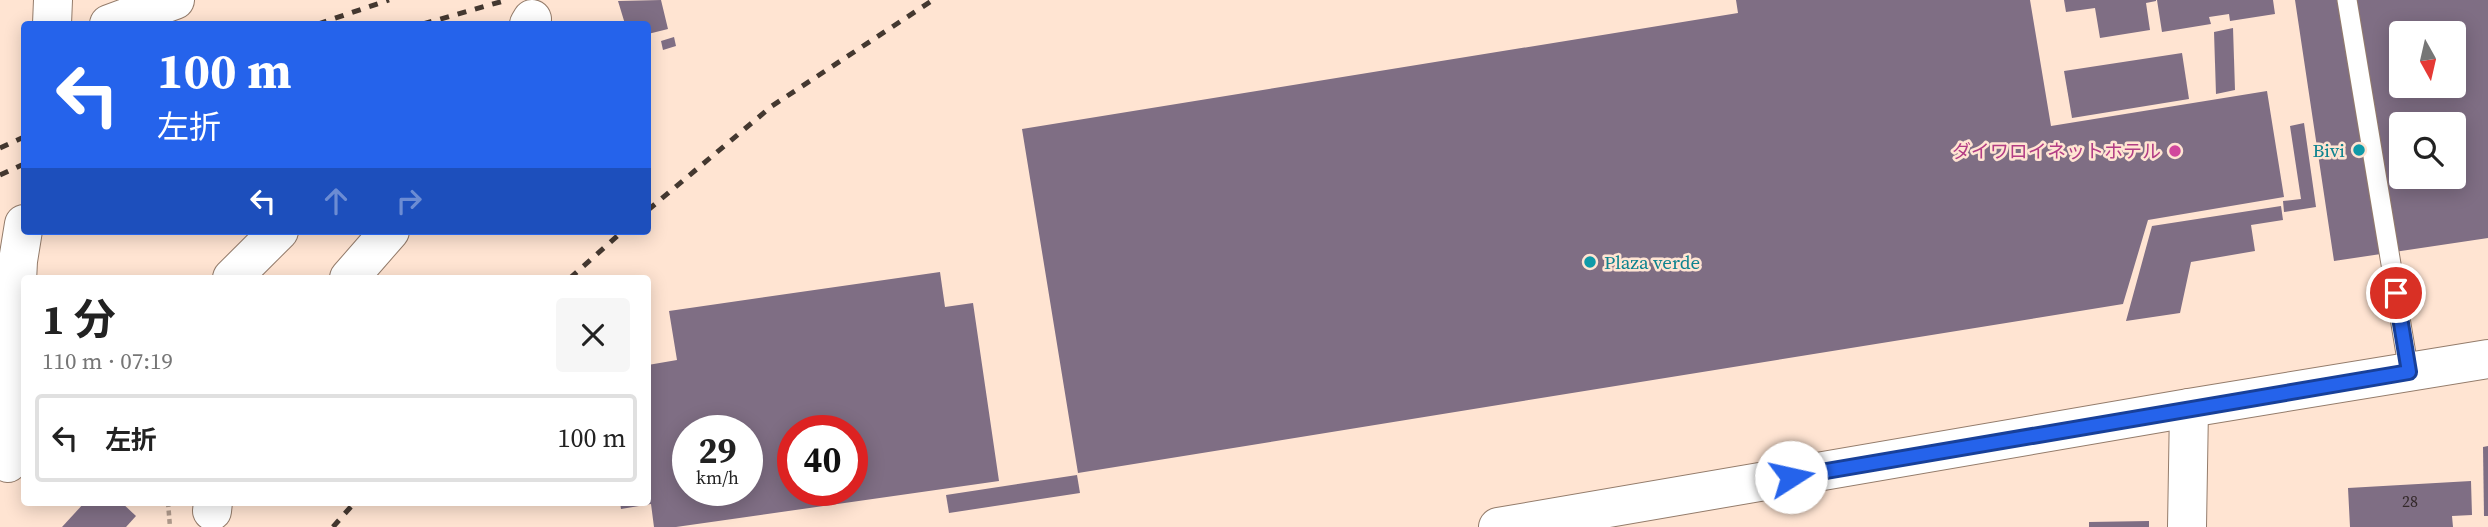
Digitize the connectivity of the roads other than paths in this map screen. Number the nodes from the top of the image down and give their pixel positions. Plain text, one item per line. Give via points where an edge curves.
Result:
1 (53, 0) edge
2 (174, 0) edge
3 (2347, 0) edge
4 (52, 21) edge
5 (117, 21) edge
6 (22, 235) edge
7 (275, 235) edge
8 (387, 235) edge
9 (235, 275) edge
10 (352, 275) edge
11 (2488, 359) edge
12 (2409, 372) junction
13 (2189, 408) junction
14 (11, 462) edge
15 (1632, 516) edge
16 (1498, 527) edge
17 (2187, 527) edge

1 - 4 main road
2 - 5 main road
3 - 12 lane
6 - 14 main road
7 - 9 main road
8 - 10 main road
11 - 12 main road
12 - 13 main road
13 - 15 main road
13 - 17 main road
15 - 16 main road

